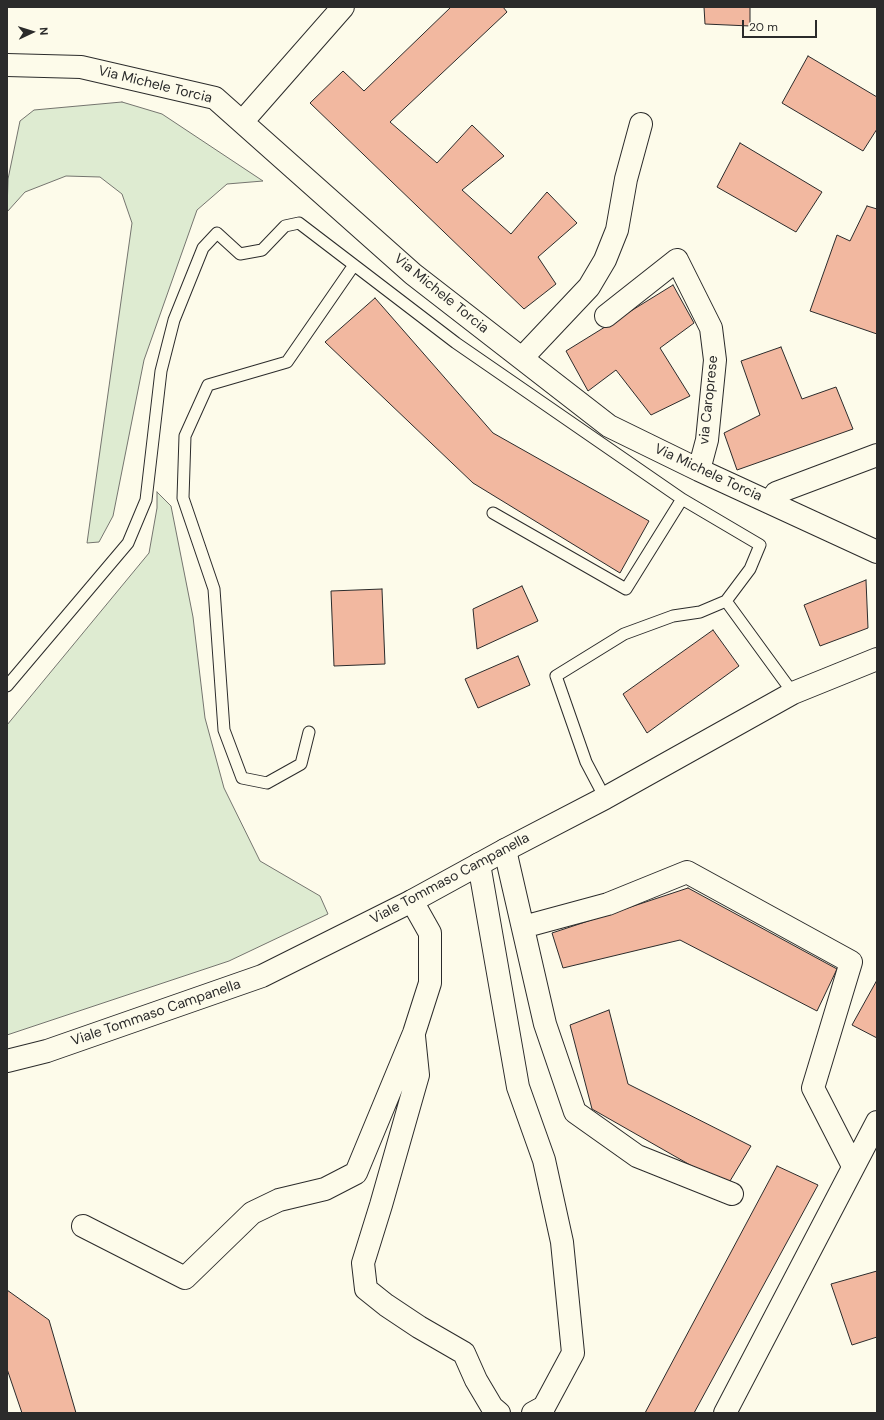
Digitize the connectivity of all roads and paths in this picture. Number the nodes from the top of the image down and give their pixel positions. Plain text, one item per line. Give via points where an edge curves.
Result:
1 (343, 7) edge
2 (7, 65) edge
3 (242, 122) junction
4 (641, 124) dead end
5 (354, 265) junction
6 (606, 316) dead end
7 (522, 358) junction
8 (877, 455) edge
9 (699, 470) junction
10 (682, 499) junction
11 (771, 503) junction
12 (493, 513) dead end
13 (877, 552) edge
14 (726, 600) junction
15 (877, 659) edge
16 (7, 686) edge
17 (793, 693) junction
18 (309, 732) dead end
19 (605, 798) junction
20 (505, 850) junction
21 (479, 864) junction
22 (412, 901) junction
23 (523, 927) junction
24 (414, 1033) junction
25 (7, 1061) edge
26 (877, 1122) edge
27 (853, 1166) junction
28 (732, 1194) dead end
29 (83, 1226) dead end
30 (499, 1413) edge
31 (533, 1413) edge
32 (725, 1413) edge

1 - 3 street
2 - 3 street, Via Michele Torcia via 81,67 215,98
3 - 7 street, Via Michele Torcia via 413,274
4 - 7 street via 626,179 617,230 605,260 589,287
5 - 10 lane via 456,343
5 - 16 lane via 300,223 285,226 262,250 240,254 217,233 202,248 174,320 166,349 161,371 146,500 128,543
5 - 18 lane via 287,362 208,385 185,436 183,498 214,589 224,730 242,778 267,783 301,764
6 - 9 street, via Caroprese via 677,260 711,328 715,360 707,440
7 - 9 street, Via Michele Torcia via 609,426
8 - 11 street via 776,493
9 - 11 street, Via Michele Torcia
10 - 12 lane via 626,589
10 - 14 lane via 760,545 750,569
11 - 13 street, Via Michele Torcia
14 - 17 lane
14 - 19 lane via 700,612 673,616 624,634 556,676 586,762
15 - 17 street, Viale Tommaso Campanella
17 - 19 street, Viale Tommaso Campanella
19 - 20 street, Viale Tommaso Campanella
20 - 21 street, Viale Tommaso Campanella
20 - 23 street
21 - 22 street, Viale Tommaso Campanella
21 - 31 street via 518,1087 544,1160 562,1242 573,1353 544,1407
22 - 24 street via 430,933 430,984
22 - 25 street, Viale Tommaso Campanella via 262,976 47,1051
23 - 27 street via 608,904 687,872 850,962 813,1088
23 - 28 street via 545,1024 575,1112 637,1156
24 - 29 street via 356,1173 325,1190 279,1200 252,1213 185,1278
24 - 30 street via 418,1075 363,1263 366,1289 419,1327 464,1353 476,1380 492,1407
26 - 27 street
27 - 32 street

